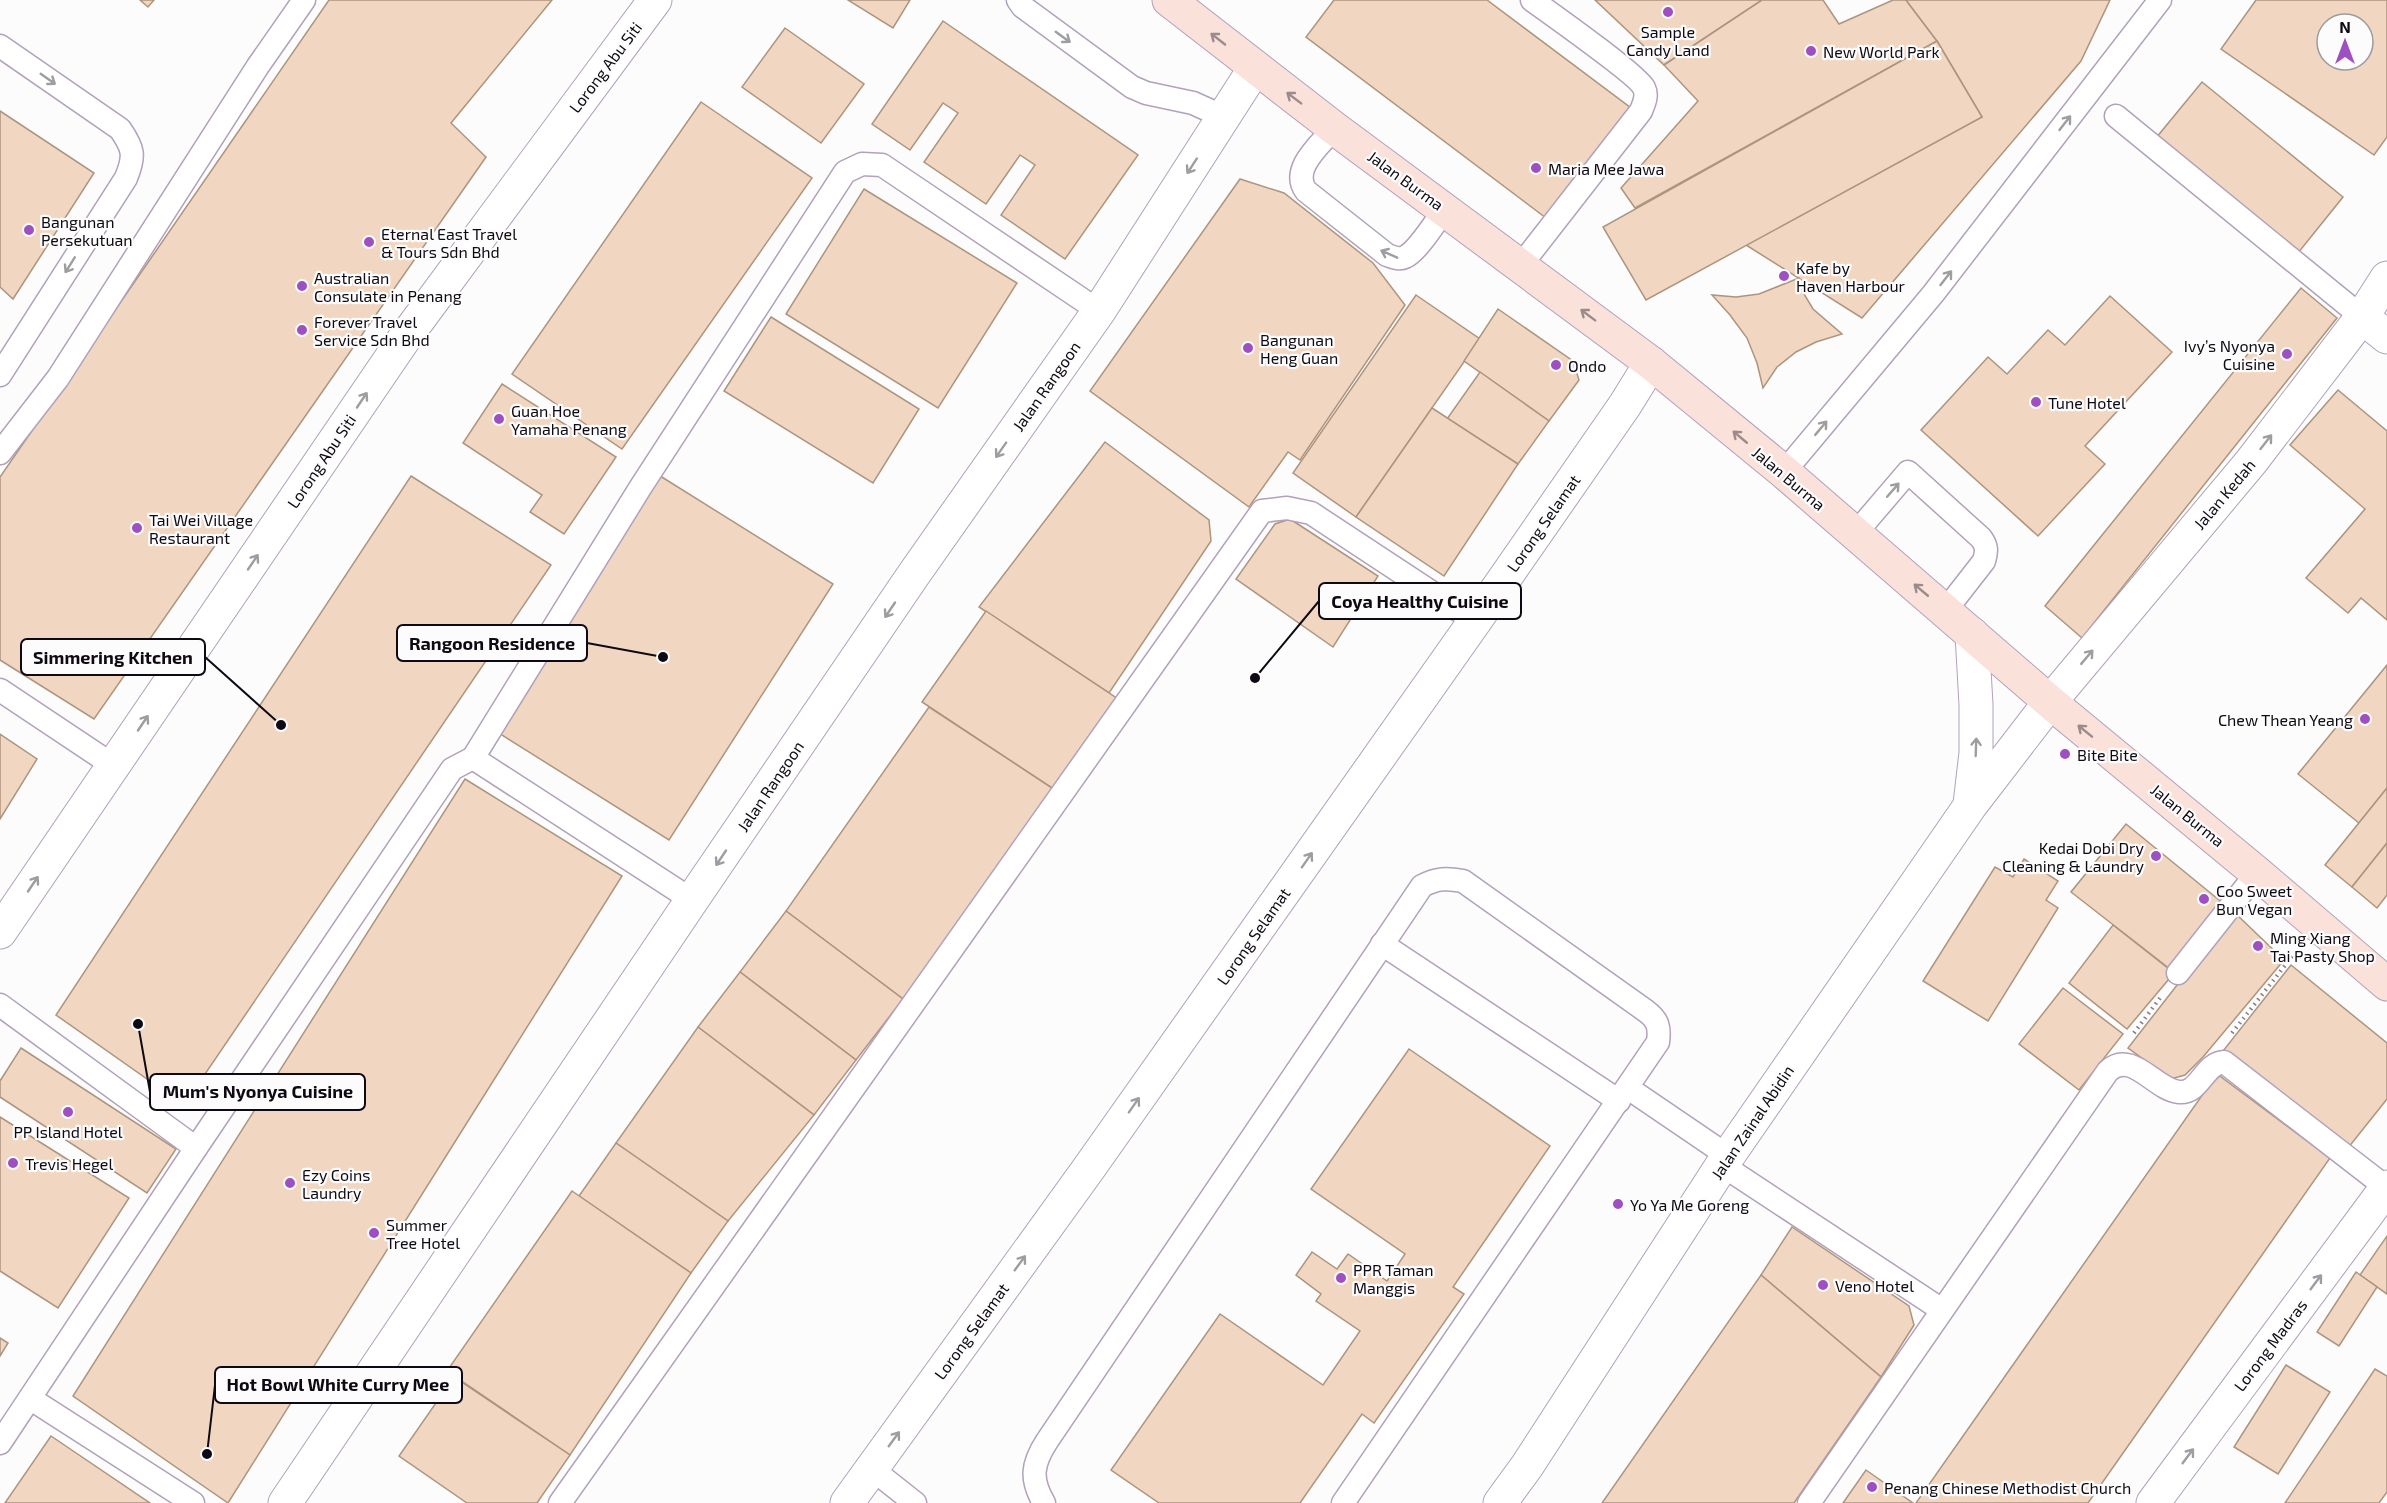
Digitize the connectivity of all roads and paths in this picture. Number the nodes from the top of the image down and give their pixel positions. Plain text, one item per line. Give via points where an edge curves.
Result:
1 (304, 0) edge
2 (655, 0) edge
3 (1018, 0) edge
4 (1532, 0) edge
5 (2160, 0) edge
6 (1179, 3) edge
7 (0, 46) edge
8 (1255, 68) junction
9 (2116, 116) dead end
10 (1224, 117) junction
11 (1334, 128) junction
12 (1445, 209) junction
13 (1521, 265) junction
14 (2387, 278) edge
15 (1099, 311) junction
16 (2362, 317) junction
17 (2387, 338) edge
18 (1651, 363) junction
19 (0, 375) edge
20 (0, 453) edge
21 (1784, 472) junction
22 (1855, 534) junction
23 (1945, 611) junction
24 (1475, 621) junction
25 (1972, 634) junction
26 (0, 690) edge
27 (2050, 702) junction
28 (472, 758) junction
29 (114, 766) junction
30 (1970, 806) junction
31 (2257, 873) junction
32 (692, 900) junction
33 (2317, 925) junction
34 (0, 932) edge
35 (1382, 944) junction
36 (2178, 973) joint
37 (2387, 984) edge
38 (0, 1005) edge
39 (2115, 1065) junction
40 (2210, 1066) junction
41 (1623, 1095) junction
42 (196, 1148) junction
43 (1725, 1160) junction
44 (2387, 1188) edge
45 (1942, 1310) junction
46 (31, 1399) junction
47 (0, 1443) edge
48 (872, 1469) junction
49 (193, 1503) edge
50 (285, 1503) edge
51 (560, 1503) edge
52 (847, 1503) edge
53 (915, 1503) edge
54 (1044, 1503) edge
55 (1343, 1503) edge
56 (1500, 1503) edge
57 (1809, 1503) edge
58 (2153, 1503) edge

1 - 20 lane via 58,378
29 -> 2 street, Lorong Abu Siti via 404,339
3 -> 10 lane via 1132,87 1193,103
4 - 13 lane via 1629,73 1644,87 1646,99 1641,111
21 -> 5 lane via 1934,294
8 -> 6 main road, Jalan Burma
7 -> 19 lane via 120,129 130,143 133,161 126,178
8 - 10 street, Jalan Rangoon
11 -> 8 main road, Jalan Burma
9 - 16 lane
10 -> 15 street, Jalan Rangoon
11 - 12 main road, Jalan Burma
12 -> 11 lane via 1404,257 1387,255 1301,184 1300,174 1306,163
12 - 13 main road, Jalan Burma
18 -> 13 main road, Jalan Burma
14 - 16 street, Jalan Kedah
15 - 28 lane via 882,165 862,164 844,172
15 -> 32 street, Jalan Rangoon
16 - 17 street
27 -> 16 street, Jalan Kedah via 2251,462
21 -> 18 main road, Jalan Burma
18 - 24 street, Lorong Selamat
21 - 22 main road, Jalan Burma
23 -> 22 main road, Jalan Burma
22 -> 23 lane via 1908,472 1986,544 1984,561
23 - 25 main road, Jalan Burma
48 -> 24 street, Lorong Selamat
24 - 51 lane via 1311,513 1287,508 1262,511
25 - 27 main road, Jalan Burma
30 -> 25 street, Jalan Zainal Abidin via 1976,753
26 - 29 lane
27 - 30 street, Jalan Zainal Abidin
31 -> 27 main road, Jalan Burma
28 - 32 lane
28 - 42 lane via 452,769
34 -> 29 street, Lorong Abu Siti
30 - 43 street, Jalan Zainal Abidin
31 - 33 main road, Jalan Burma
31 - 36 lane
32 - 50 street, Jalan Rangoon
33 - 37 main road, Jalan Burma
33 - 40 path via 2218,1050
35 - 41 lane
35 - 41 lane via 1422,886 1447,878 1463,881 1655,1018 1660,1028 1658,1042
35 - 54 lane via 1037,1456 1036,1490
36 - 39 path via 2121,1050
38 - 42 lane
39 - 40 lane via 2132,1066 2180,1092 2195,1086
39 - 45 lane
40 - 44 lane via 2224,1062 2232,1067
41 - 43 lane
41 - 55 lane
42 - 46 lane
43 - 45 lane
43 - 56 street, Jalan Zainal Abidin
58 -> 44 street, Lorong Madras
45 - 57 lane
46 - 47 lane
46 - 49 lane
48 - 52 street, Lorong Selamat
48 - 53 lane

